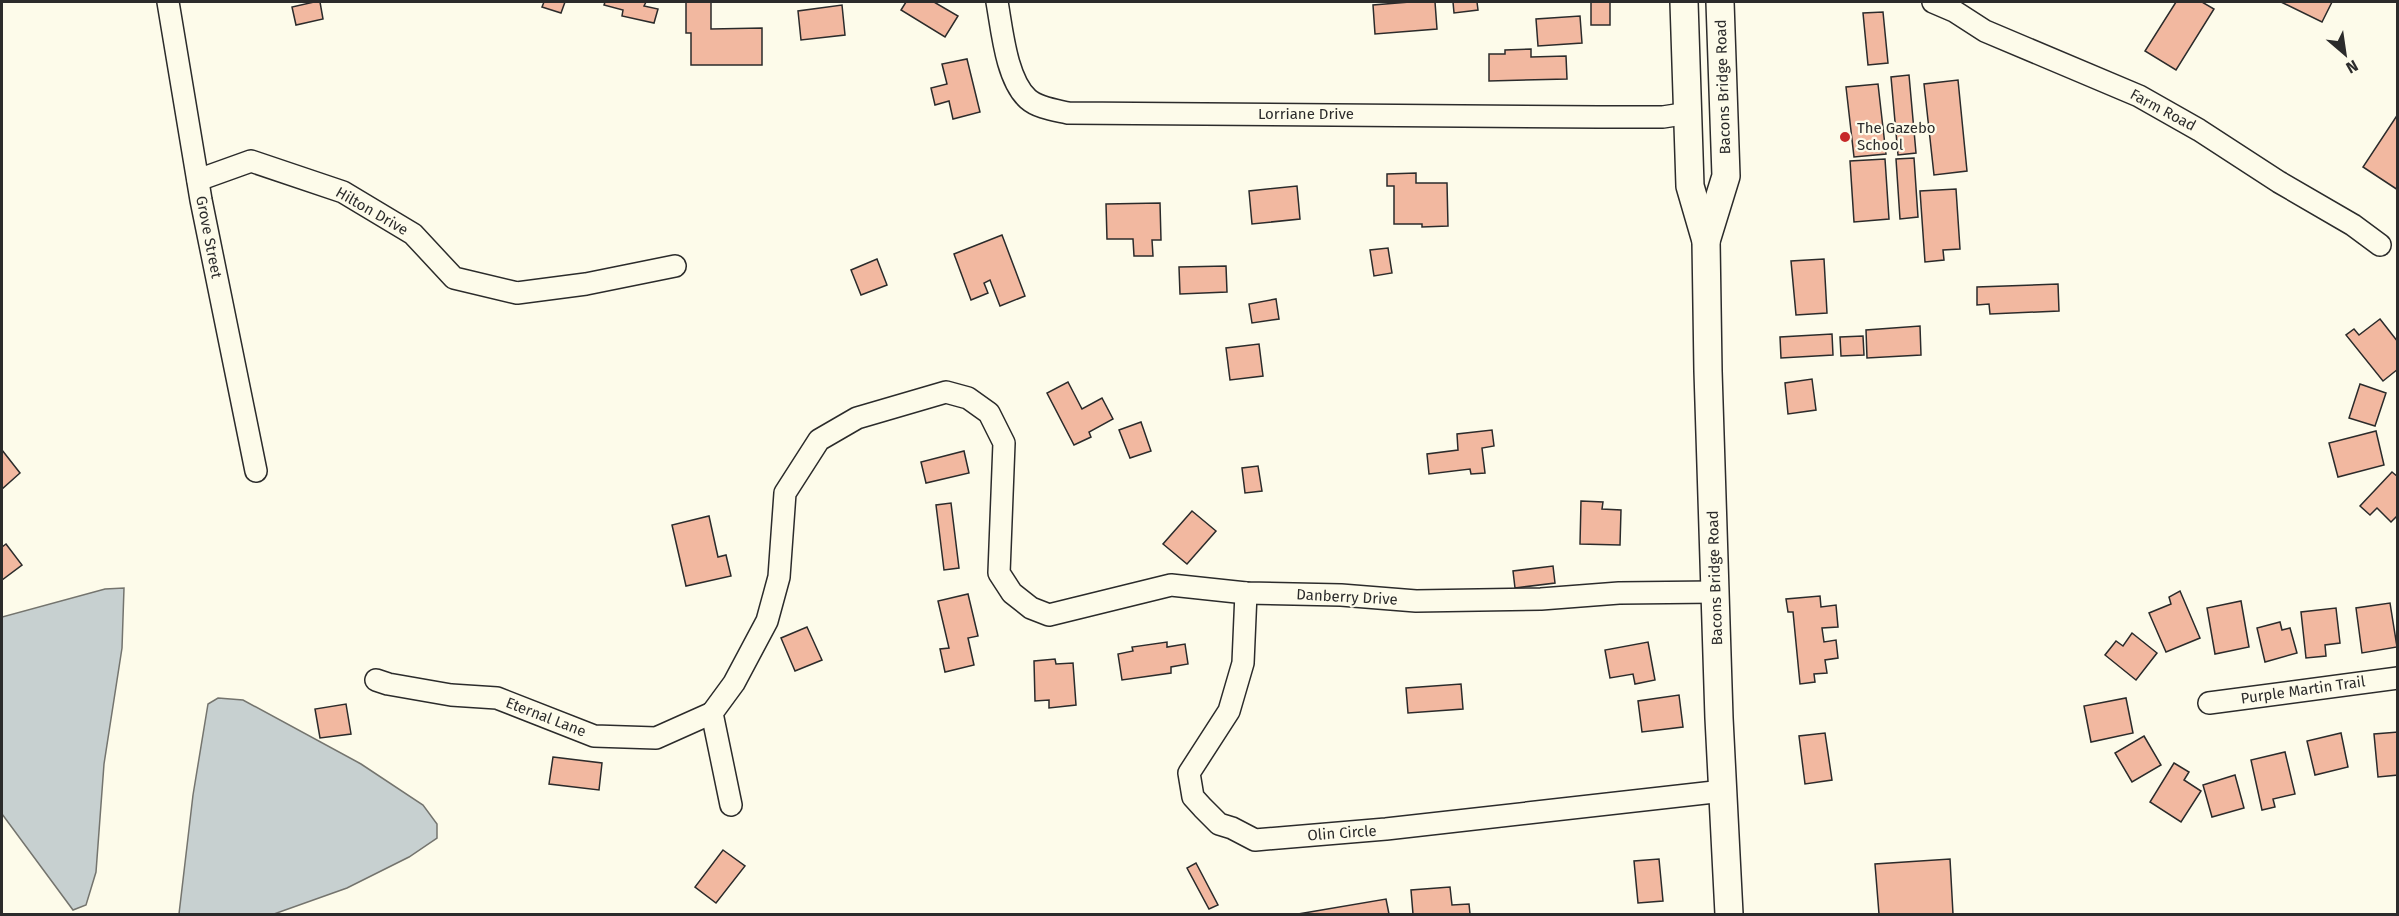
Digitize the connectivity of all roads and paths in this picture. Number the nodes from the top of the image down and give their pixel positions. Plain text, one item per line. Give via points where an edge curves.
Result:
1 (168, 2) edge
2 (997, 2) edge
3 (1684, 2) edge
4 (1720, 2) edge
5 (1932, 2) edge
6 (1689, 113) junction
7 (198, 180) junction
8 (1706, 241) junction
9 (2380, 245) dead end
10 (675, 266) dead end
11 (256, 471) dead end
12 (1716, 592) junction
13 (1246, 593) junction
14 (2397, 678) edge
15 (376, 680) dead end
16 (2209, 703) dead end
17 (712, 713) junction
18 (1723, 791) junction
19 (730, 804) dead end
20 (1729, 915) edge

1 - 7 street, Grove Street
2 - 6 street, Lorriane Drive via 1006,52 1027,98 1068,113 1663,117
3 - 6 main road, Bacons Bridge Road
4 - 8 main road, Bacons Bridge Road via 1726,176
5 - 9 street, Farm Road via 1954,10 1985,31 2139,96
6 - 8 main road, Bacons Bridge Road via 1690,186
7 - 10 street, Hilton Drive via 251,161 343,192 413,234 454,278 517,293
7 - 11 street, Grove Street
8 - 12 main road, Bacons Bridge Road
12 - 13 street, Danberry Drive via 1619,592 1476,602
12 - 18 main road, Bacons Bridge Road
13 - 17 street, Danberry Drive via 1171,585 1049,615 1030,608 1012,593 999,573 1005,443 989,413 968,398 946,392 857,418 819,440 784,493 779,577 767,621 734,683
13 - 18 street, Olin Circle via 1243,663 1228,711 1189,773 1193,797 1203,808 1219,824 1255,840
14 - 16 street, Purple Martin Trail
15 - 17 street, Eternal Lane via 451,695 497,698 594,736 656,738
17 - 19 street
18 - 20 main road, Bacons Bridge Road

